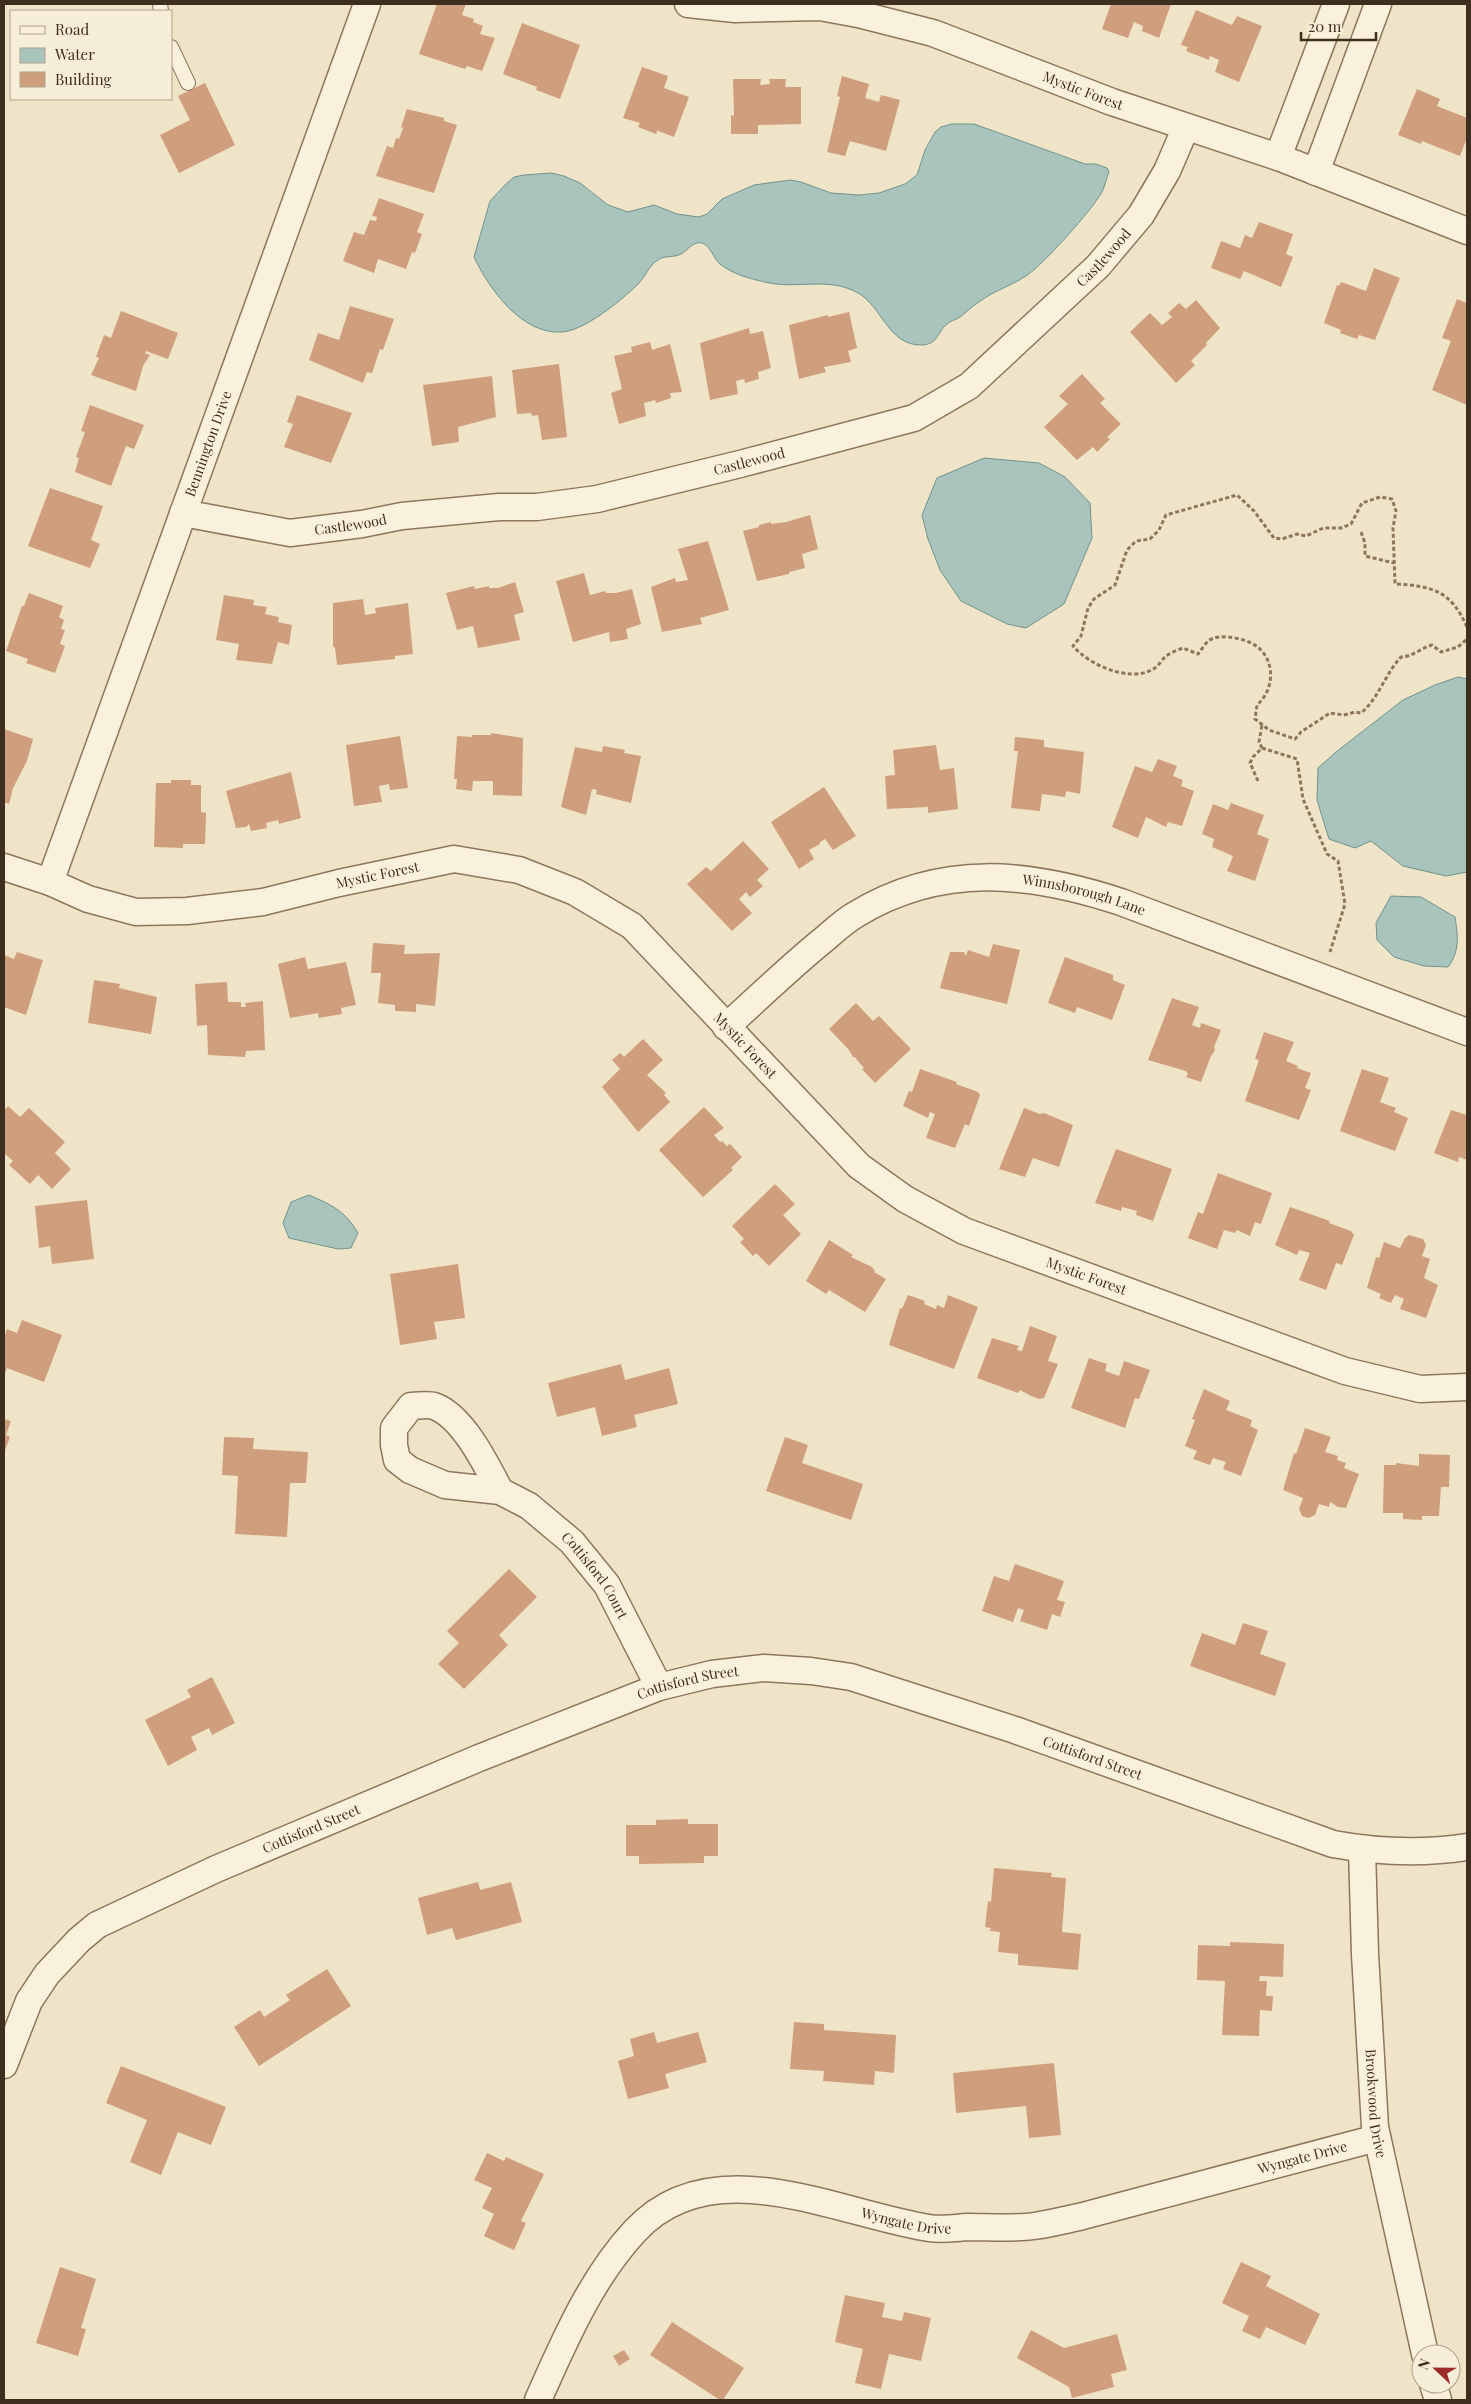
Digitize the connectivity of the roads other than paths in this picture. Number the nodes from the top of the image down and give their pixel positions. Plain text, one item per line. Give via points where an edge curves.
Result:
1 (367, 4) edge
2 (688, 4) edge
3 (1336, 4) edge
4 (1378, 4) edge
5 (172, 49) edge
6 (188, 84) dead end
7 (1186, 127) junction
8 (1278, 157) junction
9 (1316, 172) junction
10 (1467, 231) edge
11 (183, 513) junction
12 (4, 867) edge
13 (50, 882) junction
14 (726, 1027) junction
15 (1467, 1032) edge
16 (1467, 1387) edge
17 (500, 1491) dead end
18 (659, 1687) junction
19 (1467, 1847) edge
20 (1362, 1849) junction
21 (4, 2065) edge
22 (1377, 2138) junction
23 (1423, 2344) edge
24 (538, 2400) edge

1 - 11 street, Bennington Drive
2 - 7 street, Mystic Forest via 735,9 820,8 858,14 933,33
3 - 8 street
4 - 9 street
5 - 6 lane
7 - 8 street, Mystic Forest
7 - 11 street, Castlewood via 1167,171 1141,215 1098,266 969,386 914,418 605,497 537,507 499,507 402,516 290,533
8 - 9 street, Mystic Forest
9 - 10 street, Mystic Forest
11 - 13 street, Bennington Drive
12 - 13 street, Mystic Forest
13 - 14 street, Mystic Forest via 88,899 136,912 187,911 263,902 454,859 519,870 575,892 632,926
14 - 15 street, Winnsborough Lane via 854,916 893,895 933,883 981,876 1076,887
14 - 16 street, Mystic Forest via 859,1166 905,1199 964,1231 1344,1371 1420,1389
17 - 18 street, Cottisford Court via 529,1506 572,1542 607,1585
18 - 20 street, Cottisford Street via 712,1674 764,1668 851,1677 1016,1730 1333,1844
18 - 21 street, Cottisford Street via 479,1758 216,1869 97,1926 47,1974 29,2001
19 - 20 street, Cottisford Street via 1440,1852
20 - 22 street, Brookwood Drive
22 - 23 street, Brookwood Drive
22 - 24 street, Wyngate Drive via 1079,2217 1033,2226 930,2228 770,2192 726,2189 692,2196 665,2208 636,2229 614,2256 586,2301

